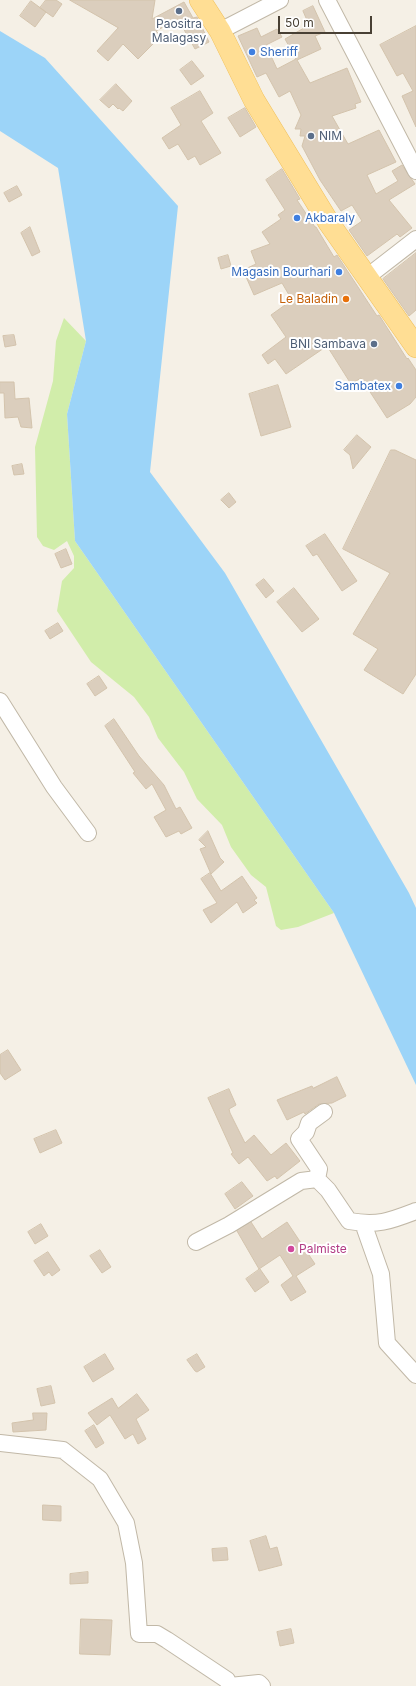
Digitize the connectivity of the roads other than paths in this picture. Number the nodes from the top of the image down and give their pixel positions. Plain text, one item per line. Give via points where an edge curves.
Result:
1 (200, 0) edge
2 (280, 0) edge
3 (327, 0) edge
4 (220, 31) junction
5 (416, 171) edge
6 (416, 239) edge
7 (366, 277) junction
8 (416, 347) edge
9 (0, 701) edge
10 (88, 833) dead end
11 (324, 1112) dead end
12 (317, 1179) junction
13 (416, 1211) edge
14 (363, 1223) junction
15 (196, 1242) dead end
16 (416, 1376) edge
17 (0, 1443) edge
18 (262, 1686) edge

1 - 4 main road
2 - 4 street
3 - 5 street
4 - 7 main road via 254,100 329,223
6 - 7 street
7 - 8 main road
9 - 10 street via 54,788
11 - 12 street via 309,1123 306,1132 299,1139 319,1169
12 - 14 street via 328,1190 349,1221
12 - 15 street via 301,1181
13 - 14 street via 384,1223
14 - 16 street via 381,1274 387,1343
17 - 18 street via 63,1450 100,1479 126,1523 134,1563 139,1634 157,1634 227,1680 230,1686 259,1683

